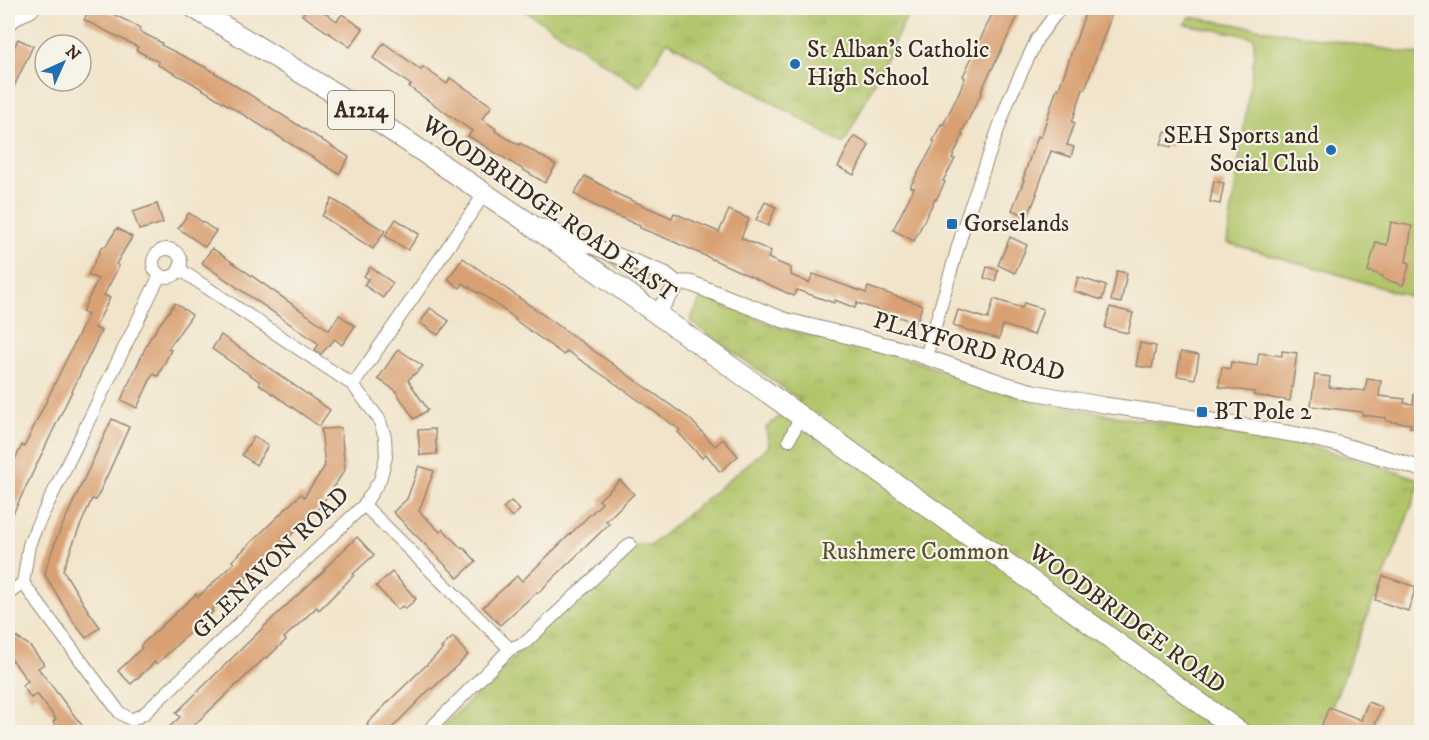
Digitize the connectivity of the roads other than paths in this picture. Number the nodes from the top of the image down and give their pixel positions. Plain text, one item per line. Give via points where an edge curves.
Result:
1 (29, 8) edge
2 (194, 8) edge
3 (1060, 8) edge
4 (8, 20) edge
5 (485, 193) junction
6 (523, 219) junction
7 (179, 269) junction
8 (160, 275) junction
9 (677, 285) junction
10 (656, 314) junction
11 (926, 357) junction
12 (353, 385) junction
13 (805, 419) junction
14 (789, 440) dead end
15 (1422, 469) edge
16 (364, 505) junction
17 (630, 544) dead end
18 (23, 584) junction
19 (8, 594) edge
20 (510, 649) junction
21 (427, 732) edge
22 (1240, 732) edge

1 - 4 main road
2 - 5 main road, WOODBRIDGE ROAD EAST / A1214 via 344,99
3 - 11 street via 1037,39 1009,99 966,219
5 - 6 main road, WOODBRIDGE ROAD EAST / A1214
5 - 12 street
6 - 9 street, PLAYFORD ROAD via 665,274
6 - 10 main road, WOODBRIDGE ROAD EAST / A1214
7 - 8 street via 169,277
7 - 8 street via 178,256 171,250 162,250 153,264
7 - 12 street, GLENAVON ROAD
8 - 18 street via 36,528
9 - 10 street
9 - 11 street, PLAYFORD ROAD via 690,283 784,320
10 - 13 main road, WOODBRIDGE ROAD EAST / A1214
11 - 15 street, PLAYFORD ROAD via 1033,392 1298,435
12 - 16 street, GLENAVON ROAD via 379,419 385,437 386,457 380,480
13 - 14 street
13 - 22 main road, WOODBRIDGE ROAD / A1214
16 - 18 street, GLENAVON ROAD via 145,713 132,720 120,714
16 - 20 street
17 - 20 street via 526,642
18 - 19 street
20 - 21 street

